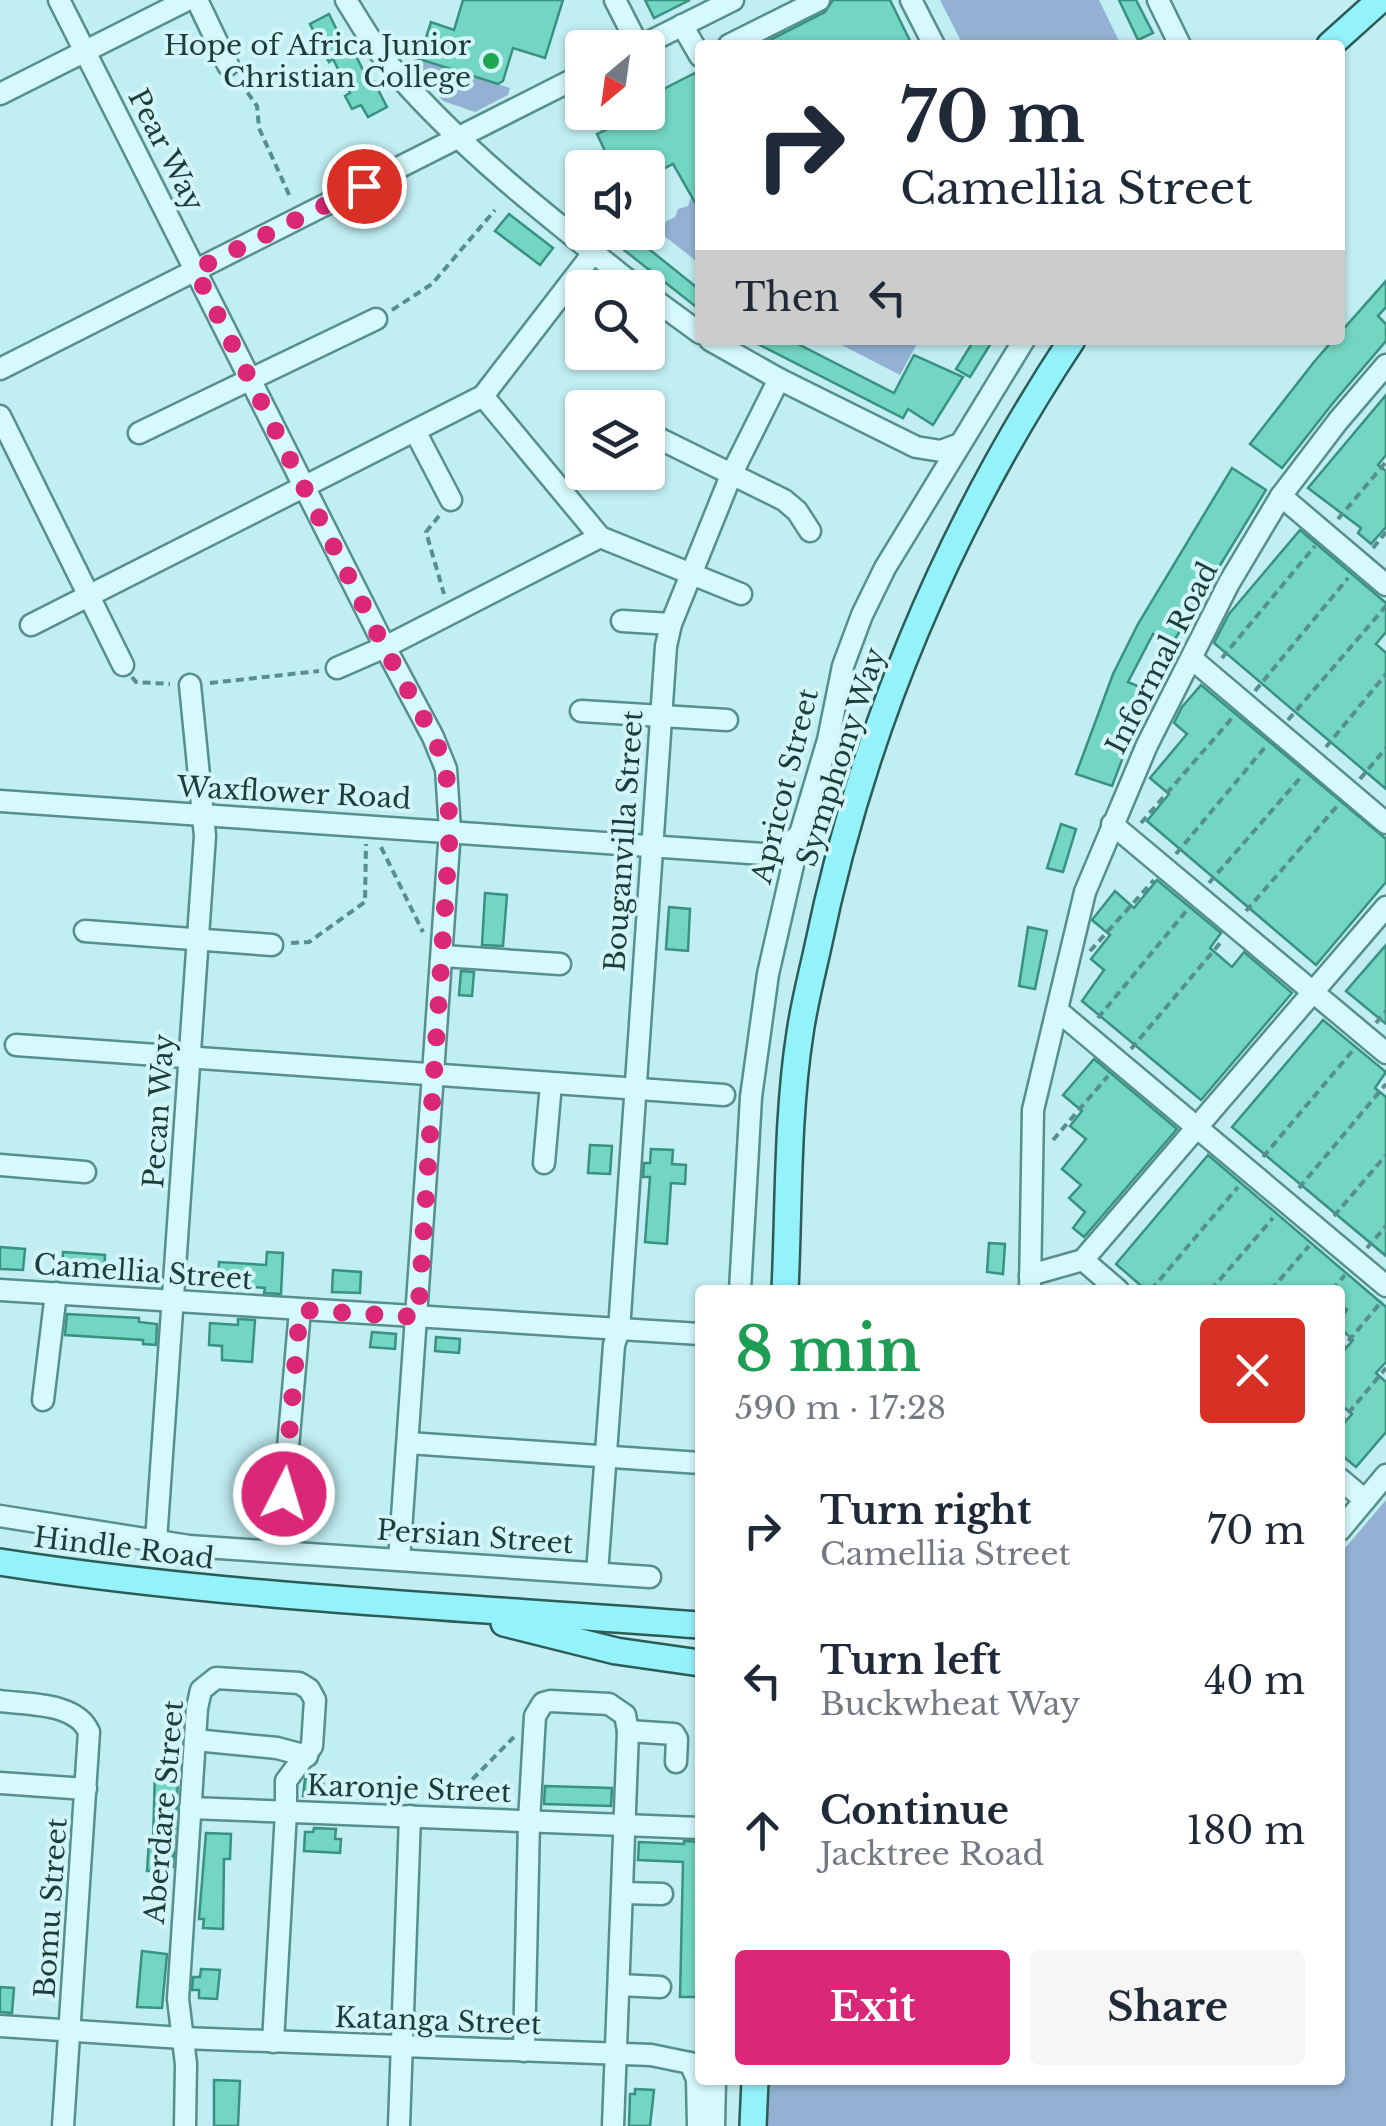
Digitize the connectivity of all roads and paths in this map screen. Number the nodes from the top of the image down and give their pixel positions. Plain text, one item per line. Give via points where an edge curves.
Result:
1 (59, 0) edge
2 (186, 0) edge
3 (197, 0) edge
4 (346, 0) edge
5 (615, 0) edge
6 (733, 0) edge
7 (819, 0) edge
8 (912, 0) edge
9 (1158, 0) edge
10 (1380, 0) edge
11 (682, 25) junction
12 (630, 30) edge
13 (665, 34) edge
14 (739, 40) edge
15 (932, 40) edge
16 (1178, 40) edge
17 (1336, 40) edge
18 (695, 47) edge
19 (85, 52) junction
20 (228, 66) joint
21 (565, 84) edge
22 (0, 94) edge
23 (459, 138) junction
24 (496, 210) dead end
25 (300, 218) junction
26 (565, 224) edge
27 (594, 252) joint
28 (195, 270) junction
29 (616, 270) edge
30 (665, 307) edge
31 (376, 319) joint
32 (695, 329) edge
33 (719, 345) edge
34 (1021, 345) edge
35 (1069, 345) edge
36 (1386, 365) edge
37 (0, 369) edge
38 (779, 379) junction
39 (250, 380) junction
40 (483, 396) junction
41 (0, 416) edge
42 (415, 430) junction
43 (139, 433) dead end
44 (665, 440) edge
45 (960, 444) junction
46 (916, 447) junction
47 (1386, 462) edge
48 (732, 473) junction
49 (304, 486) junction
50 (935, 490) junction
51 (1281, 496) junction
52 (451, 500) joint
53 (810, 531) dead end
54 (1386, 532) edge
55 (1326, 534) junction
56 (600, 537) junction
57 (1360, 563) junction
58 (690, 575) junction
59 (1386, 585) edge
60 (741, 594) dead end
61 (90, 596) junction
62 (1386, 606) edge
63 (449, 614) junction
64 (622, 621) dead end
65 (671, 624) junction
66 (31, 625) dead end
67 (384, 647) junction
68 (1190, 658) junction
69 (124, 666) joint
70 (337, 668) joint
71 (1209, 674) junction
72 (1386, 674) edge
73 (190, 685) junction
74 (1245, 704) junction
75 (580, 710) dead end
76 (660, 716) junction
77 (728, 720) dead end
78 (1278, 732) junction
79 (1386, 748) edge
80 (1314, 762) junction
81 (1350, 792) junction
82 (0, 800) edge
83 (203, 815) junction
84 (1386, 822) edge
85 (370, 824) junction
86 (1112, 824) junction
87 (450, 830) junction
88 (800, 834) junction
89 (1129, 838) junction
90 (650, 846) junction
91 (764, 854) junction
92 (1164, 868) junction
93 (787, 890) junction
94 (1198, 896) junction
95 (1386, 907) edge
96 (1234, 926) junction
97 (85, 931) dead end
98 (198, 940) junction
99 (272, 945) joint
100 (443, 952) junction
101 (1071, 955) junction
102 (560, 964) dead end
103 (1313, 992) junction
104 (1058, 1011) junction
105 (1085, 1034) junction
106 (1365, 1036) junction
107 (16, 1045) dead end
108 (1386, 1053) edge
109 (190, 1058) junction
110 (1120, 1063) junction
111 (434, 1076) junction
112 (551, 1084) junction
113 (1386, 1084) edge
114 (634, 1090) junction
115 (724, 1096) dead end
116 (1197, 1128) junction
117 (1386, 1155) edge
118 (544, 1162) dead end
119 (1032, 1164) junction
120 (0, 1165) edge
121 (86, 1172) dead end
122 (1250, 1172) junction
123 (1286, 1202) junction
124 (1386, 1226) edge
125 (1321, 1232) junction
126 (1083, 1260) junction
127 (1356, 1261) junction
128 (1030, 1282) edge
129 (740, 1285) edge
130 (786, 1285) edge
131 (1112, 1285) edge
132 (1155, 1285) edge
133 (1214, 1285) edge
134 (1275, 1285) edge
135 (1386, 1286) edge
136 (0, 1290) edge
137 (56, 1293) junction
138 (1386, 1297) edge
139 (173, 1302) junction
140 (300, 1310) junction
141 (418, 1317) junction
142 (618, 1330) junction
143 (695, 1334) edge
144 (1345, 1345) edge
145 (1386, 1368) edge
146 (43, 1400) dead end
147 (1345, 1417) edge
148 (408, 1443) junction
149 (606, 1457) junction
150 (695, 1463) edge
151 (1386, 1475) edge
152 (1345, 1484) edge
153 (284, 1494) dead end
154 (1364, 1500) junction
155 (0, 1516) edge
156 (1345, 1524) edge
157 (156, 1541) junction
158 (399, 1560) junction
159 (0, 1562) edge
160 (597, 1573) junction
161 (650, 1576) dead end
162 (420, 1606) junction
163 (695, 1626) edge
164 (695, 1662) edge
165 (0, 1701) edge
166 (535, 1716) junction
167 (628, 1731) junction
168 (194, 1740) junction
169 (307, 1756) junction
170 (676, 1762) dead end
171 (0, 1783) edge
172 (86, 1788) junction
173 (190, 1808) junction
174 (444, 1809) dead end
175 (286, 1812) junction
176 (410, 1816) junction
177 (529, 1821) junction
178 (626, 1825) junction
179 (695, 1828) edge
180 (623, 1893) junction
181 (662, 1894) dead end
182 (618, 1985) junction
183 (660, 1987) dead end
184 (0, 2026) edge
185 (70, 2030) junction
186 (182, 2038) junction
187 (273, 2042) junction
188 (402, 2047) junction
189 (524, 2052) junction
190 (616, 2055) junction
191 (695, 2058) edge
192 (697, 2085) edge
193 (715, 2085) edge
194 (755, 2085) edge
195 (63, 2126) edge
196 (184, 2126) edge
197 (398, 2126) edge
198 (613, 2126) edge
199 (698, 2126) edge
200 (714, 2126) edge
201 (753, 2126) edge

1 - 19 street, Pear Way
2 - 19 street
3 - 20 street
4 - 23 street via 396,74
5 - 12 street
6 - 11 street
7 - 14 street
8 - 15 street
9 - 16 street
10 - 17 main road
11 - 13 street
11 - 18 street
19 - 22 street
19 - 28 street, Pear Way
20 - 25 path via 257,106 259,128
21 - 23 street
23 - 25 street
23 - 26 street
24 - 31 path via 432,284
25 - 28 street
27 - 29 street
27 - 40 street
28 - 37 street
28 - 39 street, Pear Way
30 - 32 street
31 - 39 street
33 - 38 street
34 - 45 street, Apricot Street
35 - 130 main road, Symphony Way via 933,586 855,791 800,1032
36 - 51 street, Informal Road
38 - 46 street
38 - 48 street, Bouganvilla Street
39 - 43 street
39 - 49 street, Pear Way
40 - 42 street
40 - 56 street
41 - 61 street
42 - 49 street
42 - 52 street
44 - 48 street
45 - 46 street via 941,451
45 - 50 street, Apricot Street
46 - 50 street
47 - 55 path
48 - 53 street via 791,505
48 - 58 street, Bouganvilla Street
49 - 61 street
49 - 67 street, Pear Way
50 - 88 street, Apricot Street via 885,568 853,636
51 - 55 street
51 - 68 street, Informal Road
52 - 63 path via 426,532
54 - 57 path
55 - 57 street
55 - 71 path
56 - 58 street
56 - 63 street
57 - 59 street
57 - 74 path
58 - 60 street
58 - 65 street, Bouganvilla Street
61 - 66 street
61 - 69 street
62 - 78 path
63 - 67 street
64 - 65 street
65 - 76 street, Bouganvilla Street
67 - 70 street
67 - 87 street, Pear Way via 446,769
68 - 71 street
68 - 86 street, Informal Road
69 - 73 path via 136,682
70 - 73 path
71 - 74 street
72 - 80 path
73 - 83 street, Pecan Way
74 - 78 street
74 - 89 path
75 - 76 street
76 - 77 street
76 - 90 street, Bouganvilla Street
78 - 80 street
78 - 92 path
79 - 81 path
80 - 81 street
80 - 94 path
81 - 84 street
81 - 96 path
82 - 83 street, Waxflower Road
83 - 85 street, Waxflower Road
83 - 98 street, Pecan Way
85 - 87 street, Waxflower Road
85 - 99 path via 365,902 308,942
85 - 100 path via 430,947
86 - 89 street
86 - 101 street, Informal Road via 1085,892
87 - 90 street, Waxflower Road
87 - 100 street, Pear Way
88 - 91 street
88 - 93 street, Apricot Street
89 - 92 street
90 - 91 street, Waxflower Road
90 - 114 street, Bouganvilla Street
91 - 93 street
92 - 94 street
92 - 101 path via 1091,951
93 - 129 street, Apricot Street via 754,1060
94 - 96 street
94 - 105 path
95 - 103 street
96 - 103 street
96 - 110 path
97 - 98 street
98 - 99 street
98 - 109 street, Pecan Way
100 - 102 street
100 - 111 street, Pear Way
101 - 104 street, Informal Road
103 - 106 street
103 - 116 street
104 - 105 street
104 - 119 street, Informal Road via 1034,1110
105 - 110 street
106 - 108 street
106 - 122 path
107 - 109 street
109 - 111 street
109 - 139 street, Pecan Way
110 - 116 street
110 - 119 path
111 - 112 street
111 - 141 street, Pear Way
112 - 114 street
112 - 118 street
113 - 123 path
114 - 115 street
114 - 142 street, Bouganvilla Street
116 - 122 street
116 - 126 street
117 - 125 path
119 - 128 street, Informal Road
120 - 121 street
122 - 123 street
122 - 132 path
123 - 125 street
123 - 133 path
124 - 127 path
125 - 127 street
125 - 134 path
126 - 128 street, Informal Road
126 - 131 street
127 - 135 street
136 - 137 street, Camellia Street
137 - 139 street, Camellia Street
137 - 146 street
138 - 144 path
139 - 140 street, Camellia Street
139 - 157 street, Pecan Way
140 - 141 street, Camellia Street
140 - 153 street
141 - 142 street, Camellia Street
141 - 148 street, Pear Way
142 - 143 street, Camellia Street
142 - 149 street, Bouganvilla Street
145 - 147 path
148 - 149 street
148 - 158 street, Pear Way
149 - 150 street
149 - 160 street, Bouganvilla Street
151 - 154 street
152 - 154 street
154 - 156 street
155 - 157 street, Persian Street
157 - 158 street, Persian Street
158 - 160 street, Persian Street
159 - 162 main road, Hindle Road via 155,1584
160 - 161 street, Persian Street
162 - 163 main road, Hindle Road
162 - 164 main road, Hindle Road
165 - 172 street, Bomu Street via 69,1711 83,1720 90,1738
166 - 167 street via 550,1700 608,1704 625,1715
166 - 174 path
166 - 177 street
167 - 170 street via 674,1734
167 - 178 street
168 - 169 street
168 - 169 street, Aberdare Street via 198,1698 210,1680 299,1683 315,1700
168 - 173 street, Aberdare Street
169 - 175 street, Aberdare Street via 286,1781
171 - 172 street
172 - 185 street, Bomu Street
173 - 175 street, Karonje Street
173 - 186 street, Aberdare Street via 178,1999
175 - 176 street, Karonje Street
175 - 187 street, Aberdare Street
176 - 177 street, Karonje Street
176 - 188 street
177 - 178 street, Karonje Street
177 - 189 street
178 - 179 street, Karonje Street
178 - 180 street
180 - 181 street
180 - 182 street
182 - 183 street
182 - 190 street
184 - 185 street, Katanga Street
185 - 186 street, Katanga Street
185 - 195 street, Bomu Street
186 - 187 street, Katanga Street
186 - 196 street, Aberdare Street
187 - 188 street, Katanga Street
188 - 189 street, Katanga Street
188 - 197 street
189 - 190 street, Katanga Street
190 - 191 street, Katanga Street
190 - 198 street
192 - 199 street
193 - 200 street
194 - 201 main road

